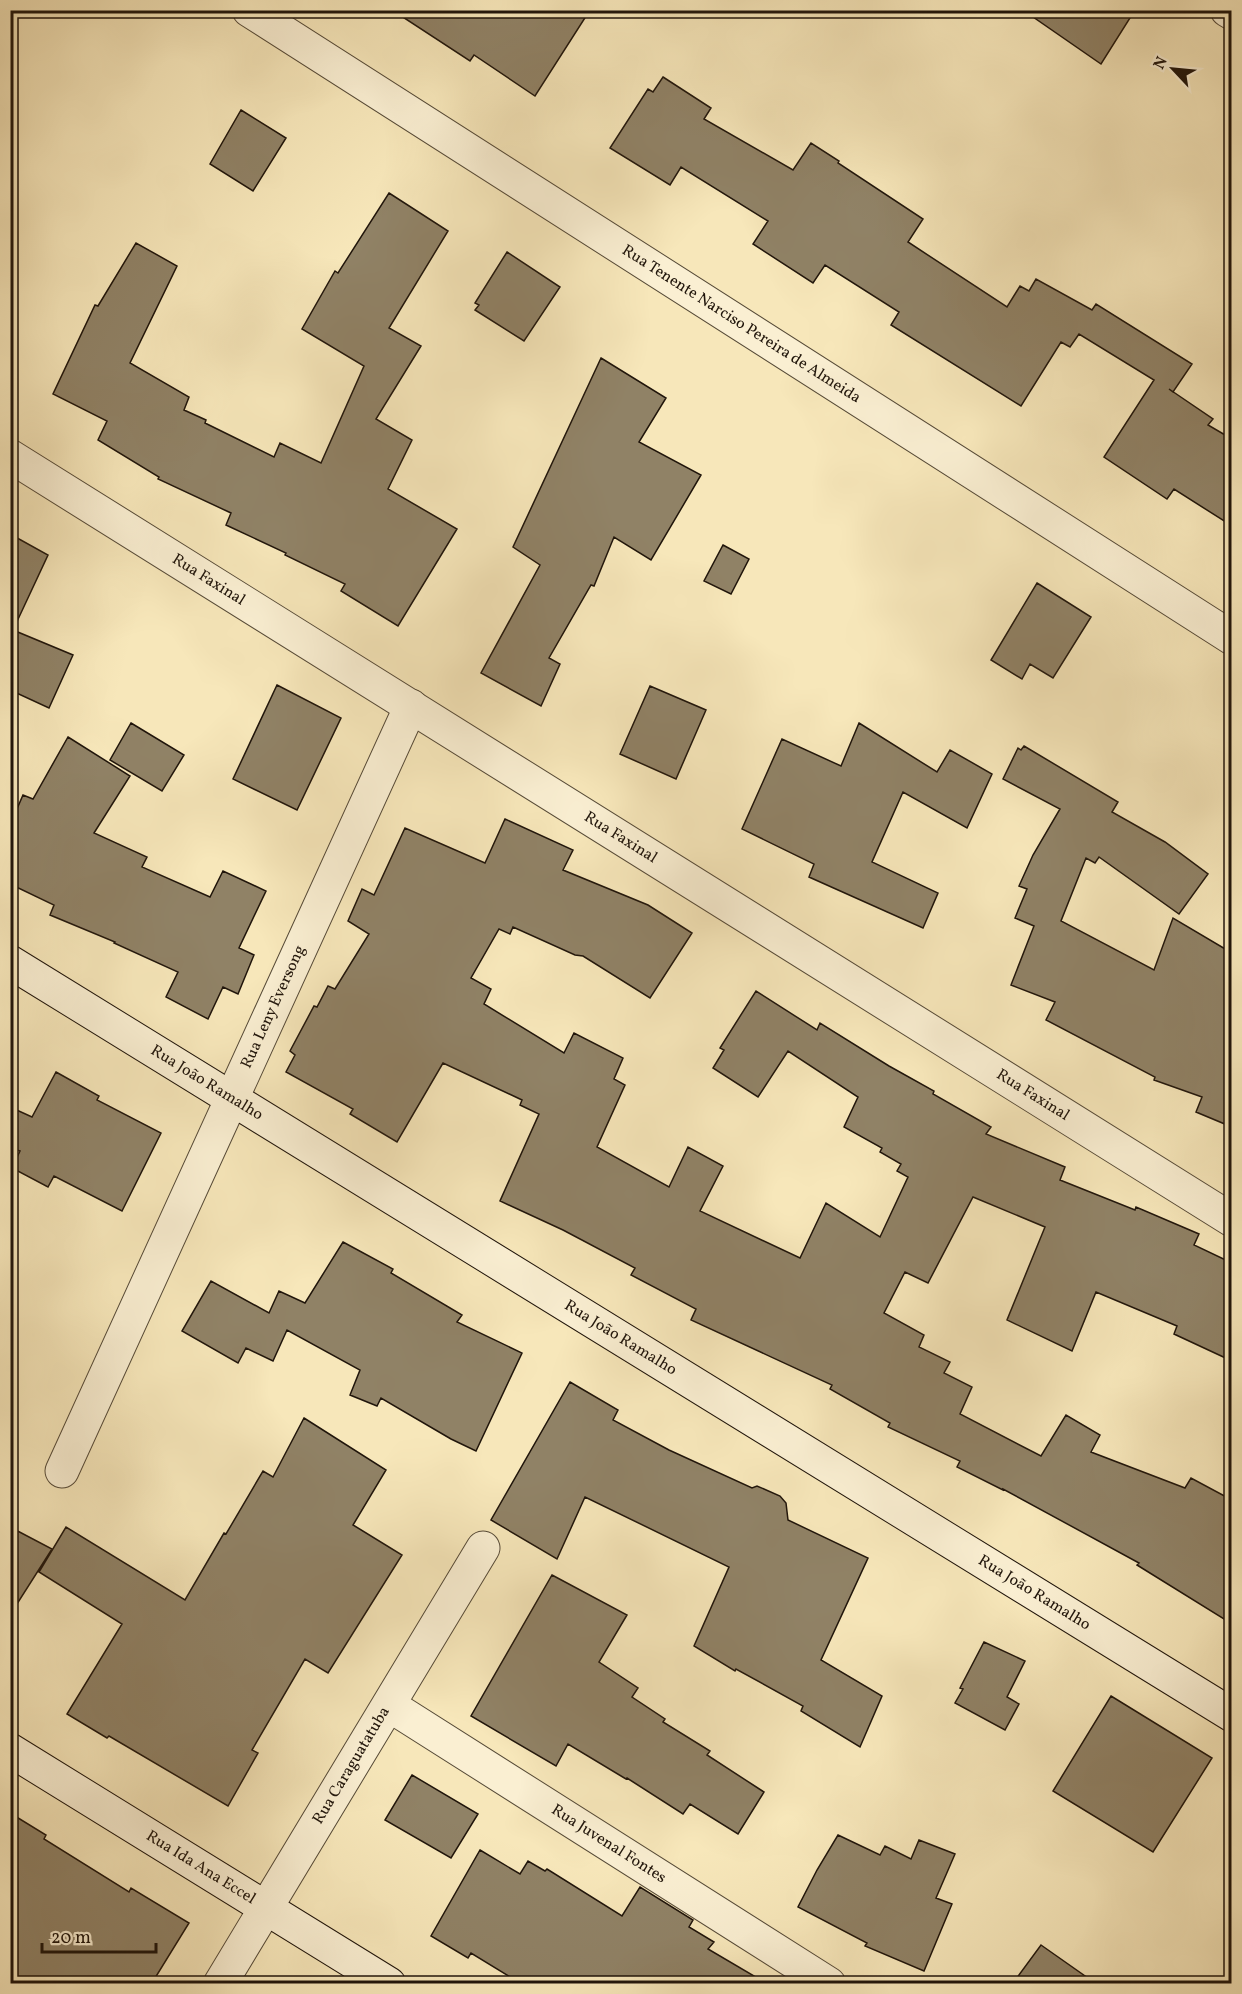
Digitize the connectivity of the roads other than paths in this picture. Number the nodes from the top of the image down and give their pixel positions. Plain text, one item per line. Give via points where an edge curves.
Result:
1 (249, 10) edge
2 (1227, 10) edge
3 (1232, 13) edge
4 (10, 456) edge
5 (1232, 638) edge
6 (411, 706) junction
7 (10, 962) edge
8 (232, 1098) junction
9 (1232, 1220) edge
10 (62, 1471) dead end
11 (483, 1548) dead end
12 (389, 1705) junction
13 (1232, 1715) edge
14 (10, 1750) edge
15 (266, 1908) junction
16 (220, 1983) edge
17 (389, 1983) edge
18 (829, 1983) edge

1 - 5 street, Rua Tenente Narciso Pereira de Almeida
2 - 3 street
4 - 6 street, Rua Faxinal
6 - 8 street, Rua Leny Eversong
6 - 9 street, Rua Faxinal
7 - 8 street, Rua João Ramalho
8 - 10 street, Rua Leny Eversong
8 - 13 street, Rua João Ramalho
11 - 12 street, Rua Caraguatatuba
12 - 15 street, Rua Caraguatatuba
12 - 18 street, Rua Juvenal Fontes
14 - 15 street, Rua Ida Ana Eccel
15 - 16 street, Rua Caraguatatuba
15 - 17 street, Rua Ida Ana Eccel

